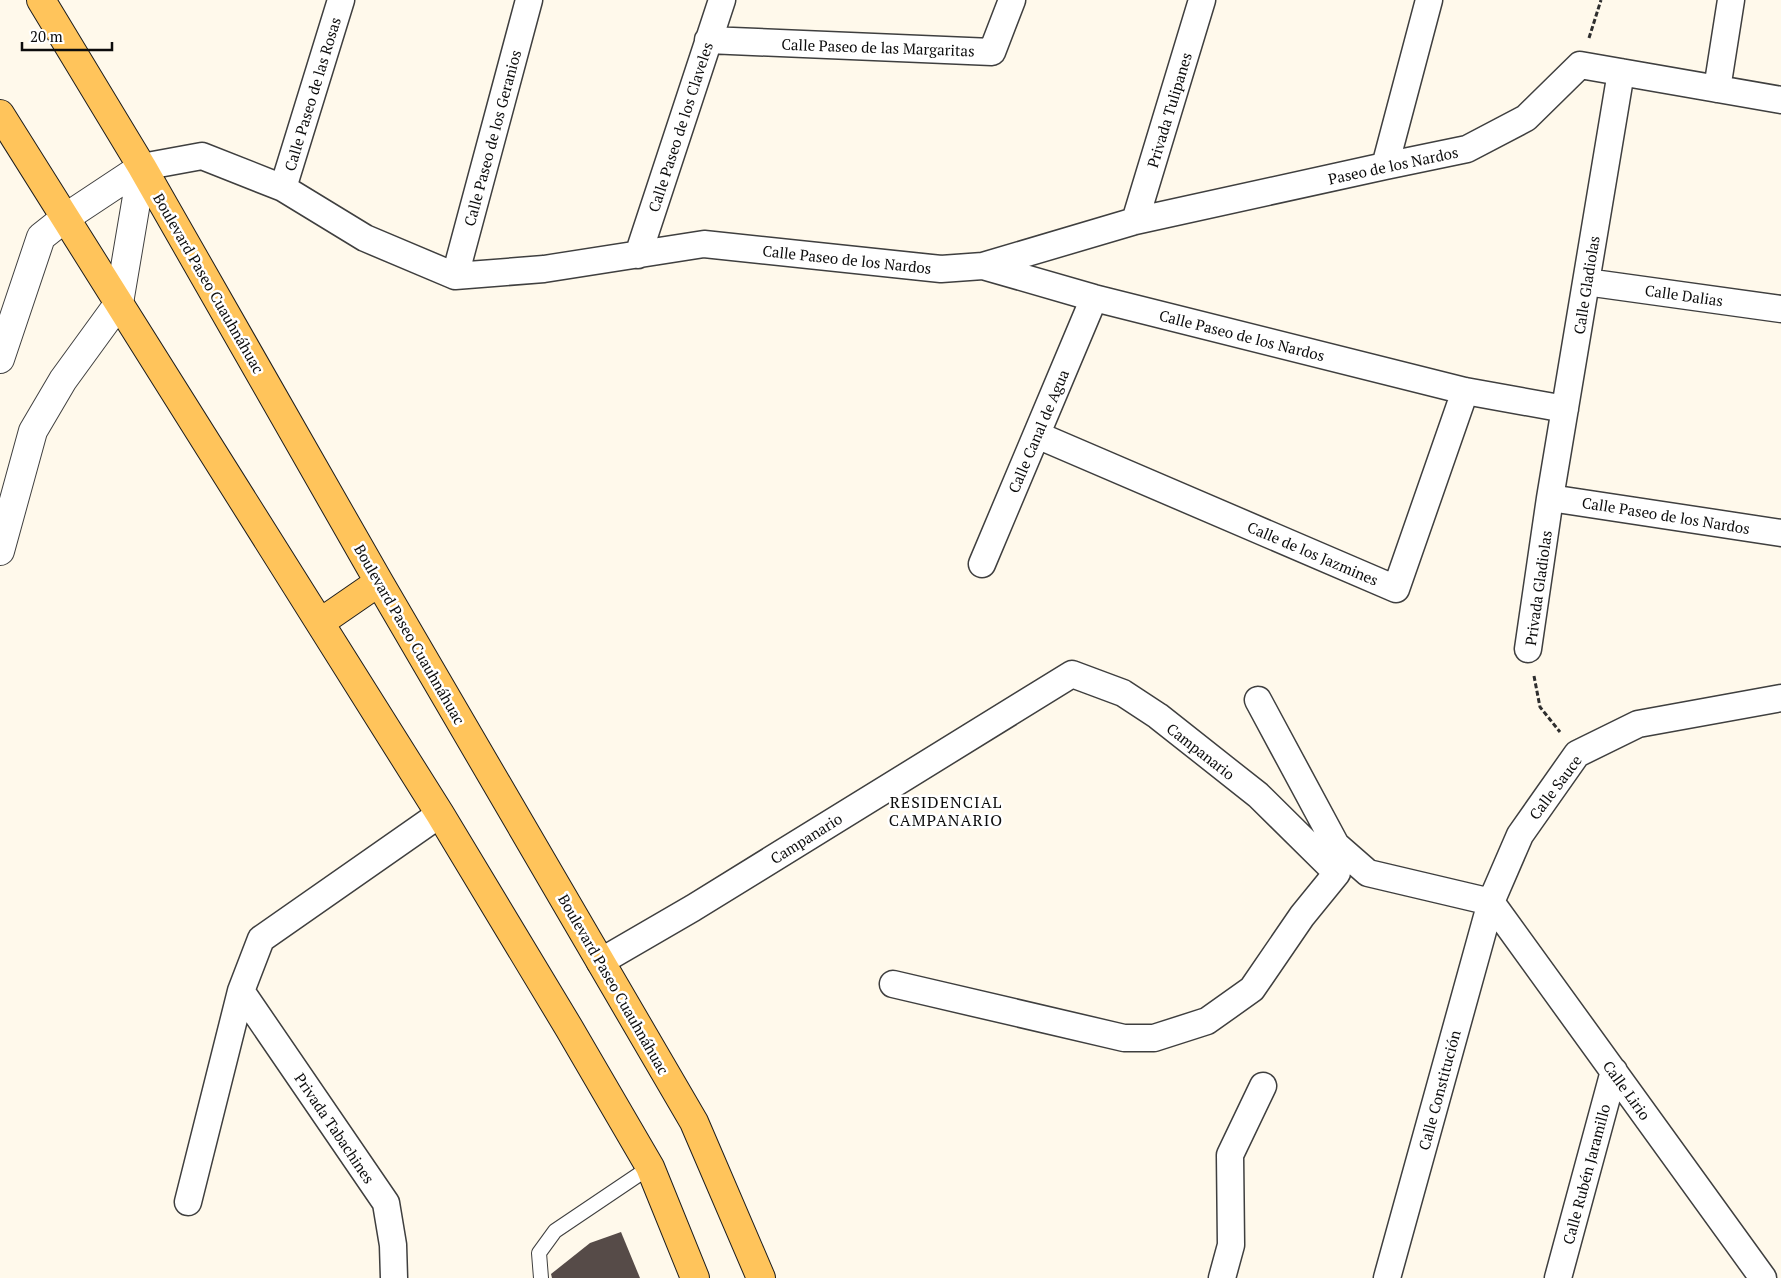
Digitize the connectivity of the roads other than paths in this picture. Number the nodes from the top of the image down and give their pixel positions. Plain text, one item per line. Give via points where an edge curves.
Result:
1 (41, 0) edge
2 (341, 0) edge
3 (529, 0) edge
4 (722, 0) edge
5 (1012, 0) edge
6 (1202, 0) edge
7 (1429, 0) edge
8 (1731, 0) edge
9 (708, 40) junction
10 (1621, 72) junction
11 (1718, 89) junction
12 (1781, 100) edge
13 (0, 114) edge
14 (1385, 166) junction
15 (142, 167) junction
16 (283, 188) junction
17 (65, 218) junction
18 (1135, 221) junction
19 (638, 255) junction
20 (983, 266) junction
21 (455, 276) junction
22 (1586, 282) junction
23 (1094, 298) junction
24 (119, 303) junction
25 (1781, 309) edge
26 (0, 359) edge
27 (1465, 390) junction
28 (1565, 409) junction
29 (1037, 435) junction
30 (1550, 498) junction
31 (1781, 533) edge
32 (0, 551) edge
33 (982, 564) dead end
34 (379, 582) junction
35 (321, 622) junction
36 (1528, 648) road end
37 (1781, 698) edge
38 (1258, 700) dead end
39 (440, 814) junction
40 (1491, 902) junction
41 (600, 962) junction
42 (893, 984) dead end
43 (241, 991) junction
44 (1614, 1071) junction
45 (1263, 1086) dead end
46 (650, 1168) junction
47 (188, 1202) dead end
48 (394, 1278) edge
49 (541, 1278) edge
50 (695, 1278) edge
51 (761, 1278) edge
52 (1222, 1278) edge
53 (1387, 1278) edge
54 (1558, 1278) edge
55 (1763, 1278) edge

1 - 15 main road, Boulevard Paseo Cuauhnáhuac
2 - 16 street, Calle Paseo de las Rosas
3 - 21 street, Calle Paseo de los Geranios
4 - 9 street, Calle Paseo de los Claveles
5 - 9 street, Calle Paseo de las Margaritas via 992,52
6 - 18 street, Privada Tulipanes
7 - 14 street
8 - 11 street
9 - 19 street, Calle Paseo de los Claveles
10 - 11 street
10 - 14 street, Paseo de los Nardos via 1580,65 1526,118 1467,149
10 - 22 street, Calle Gladiolas
11 - 12 street
13 - 17 main road
14 - 18 street, Paseo de los Nardos
15 - 16 street, Calle Paseo de los Nardos via 202,156
15 - 17 street
15 - 24 street
15 - 34 main road, Boulevard Paseo Cuauhnáhuac
16 - 21 street, Calle Paseo de los Nardos via 365,238
17 - 24 main road
17 - 26 street via 41,236
18 - 20 street, Paseo de los Nardos
19 - 20 street, Calle Paseo de los Nardos via 704,244 941,269
19 - 21 street, Calle Paseo de los Nardos via 544,269
20 - 23 street, Calle Paseo de los Nardos
22 - 25 street, Calle Dalias
22 - 28 street, Calle Gladiolas
23 - 27 street, Calle Paseo de los Nardos
23 - 29 street, Calle Canal de Agua
24 - 32 street via 63,380 33,431
24 - 35 main road
27 - 28 street, Calle Paseo de los Nardos
27 - 29 street, Calle de los Jazmines via 1396,589
28 - 30 street, Calle Gladiolas
29 - 33 street, Calle Canal de Agua
30 - 31 street, Calle Paseo de los Nardos
30 - 36 street, Privada Gladiolas
34 - 35 main road
34 - 41 main road, Boulevard Paseo Cuauhnáhuac
35 - 39 main road
37 - 40 street, Calle Sauce via 1638,724 1577,754 1520,835
38 - 40 street via 1336,845 1368,873
39 - 43 street via 262,939
39 - 46 main road
40 - 44 street, Calle Lirio
40 - 53 street, Calle Constitución
41 - 42 street, Campanario via 1072,674 1123,693 1158,716 1258,795 1337,873 1302,916 1252,989 1208,1021 1154,1038 1124,1038
41 - 51 main road, Boulevard Paseo Cuauhnáhuac via 694,1122
43 - 47 street
43 - 48 street, Privada Tabachines via 386,1203
44 - 54 street, Calle Rubén Jaramillo
44 - 55 street, Calle Lirio
45 - 52 street via 1230,1155 1231,1245
46 - 49 lane via 555,1231 539,1253
46 - 50 main road

